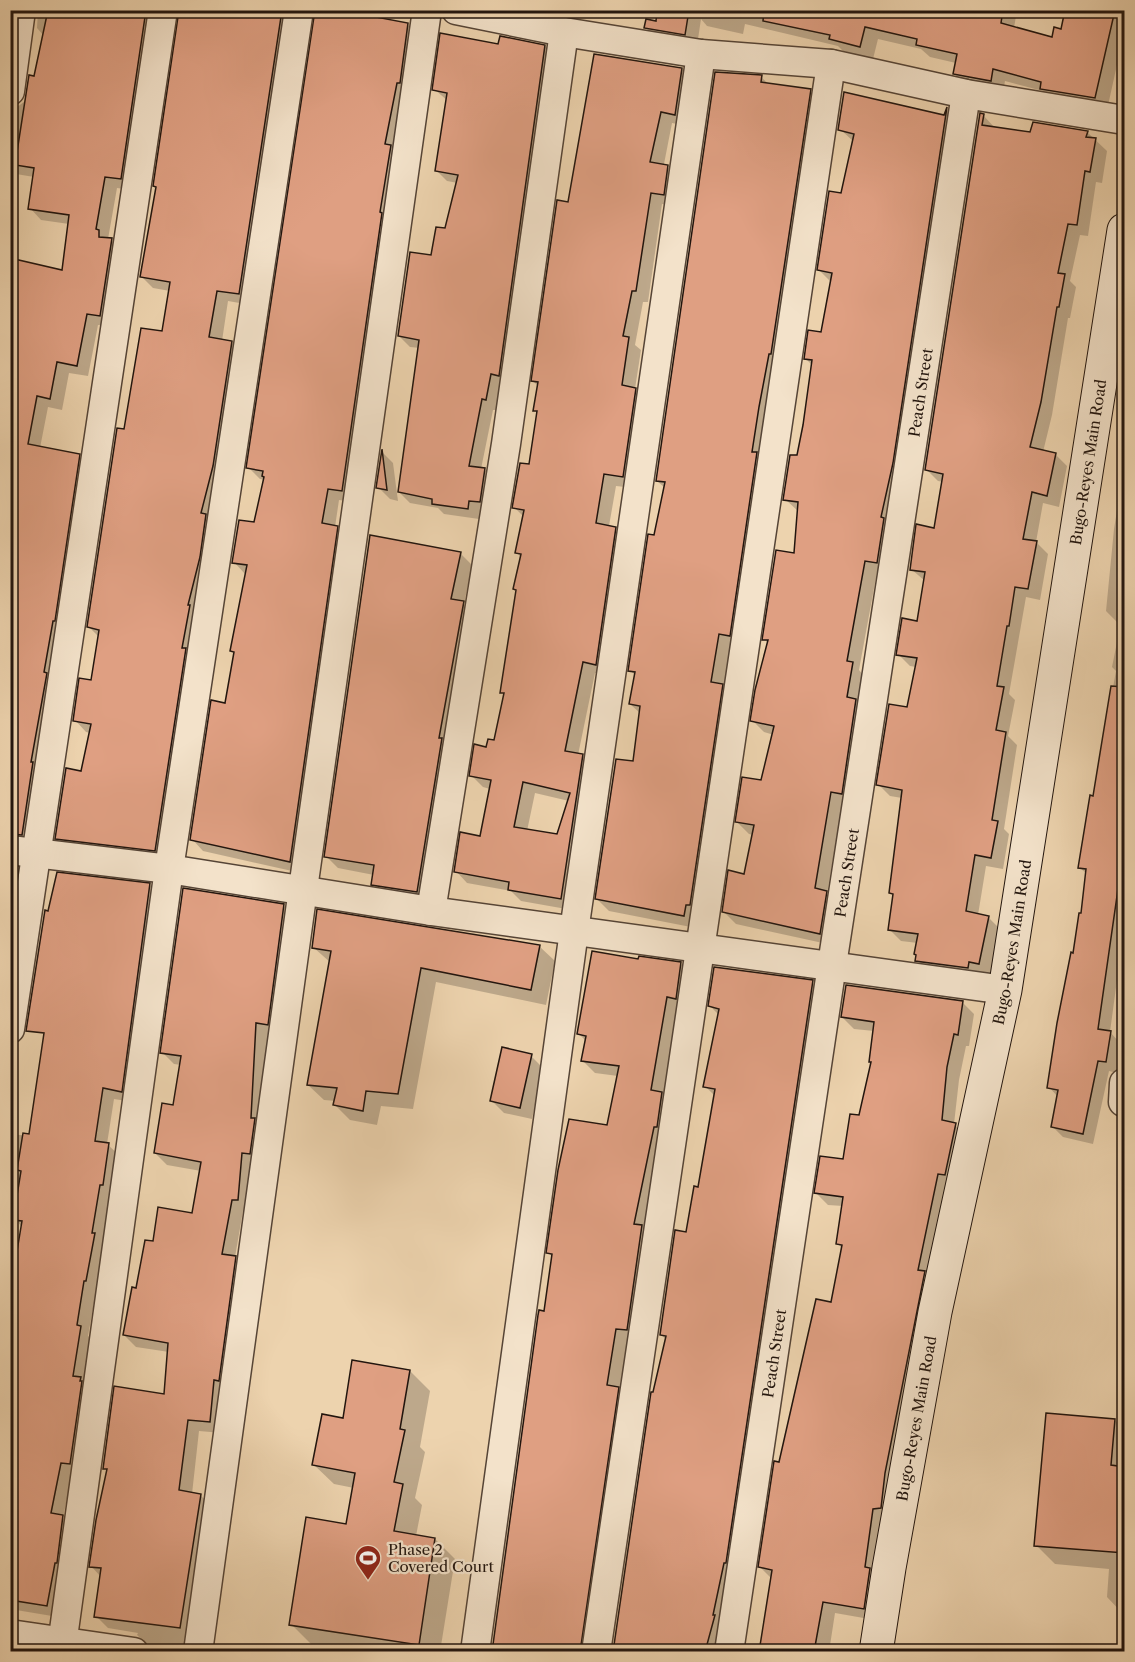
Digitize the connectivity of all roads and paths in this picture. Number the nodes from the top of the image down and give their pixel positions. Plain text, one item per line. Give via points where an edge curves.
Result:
1 (21, 10) edge
2 (163, 10) edge
3 (299, 10) edge
4 (427, 10) edge
5 (456, 10) edge
6 (564, 32) junction
7 (701, 54) junction
8 (831, 64) junction
9 (10, 91) edge
10 (966, 94) junction
11 (1125, 120) edge
12 (1124, 238) edge
13 (1120, 284) edge
14 (24, 852) edge
15 (169, 869) junction
16 (303, 889) junction
17 (431, 911) junction
18 (574, 931) junction
19 (700, 950) junction
20 (832, 965) junction
21 (1005, 990) junction
22 (10, 1029) edge
23 (10, 1634) edge
24 (62, 1646) edge
25 (134, 1652) edge
26 (198, 1652) edge
27 (475, 1652) edge
28 (596, 1652) edge
29 (729, 1652) edge
30 (876, 1652) edge

1 - 9 street
2 - 14 street
3 - 15 street
4 - 16 street
5 - 6 street
6 - 7 street
6 - 17 street via 506,444
7 - 8 street
7 - 18 street
8 - 10 street
8 - 19 street
10 - 11 street
10 - 20 street, Peach Street
12 - 13 street, Bugo-Reyes Main Road
13 - 21 street, Bugo-Reyes Main Road
14 - 15 street
14 - 22 street
15 - 16 street
15 - 24 street
16 - 17 street
16 - 26 street
17 - 18 street
18 - 19 street
18 - 27 street
19 - 20 street
19 - 28 street
20 - 21 street
20 - 29 street, Peach Street
21 - 30 street, Bugo-Reyes Main Road via 935,1312
23 - 24 street
24 - 25 street

